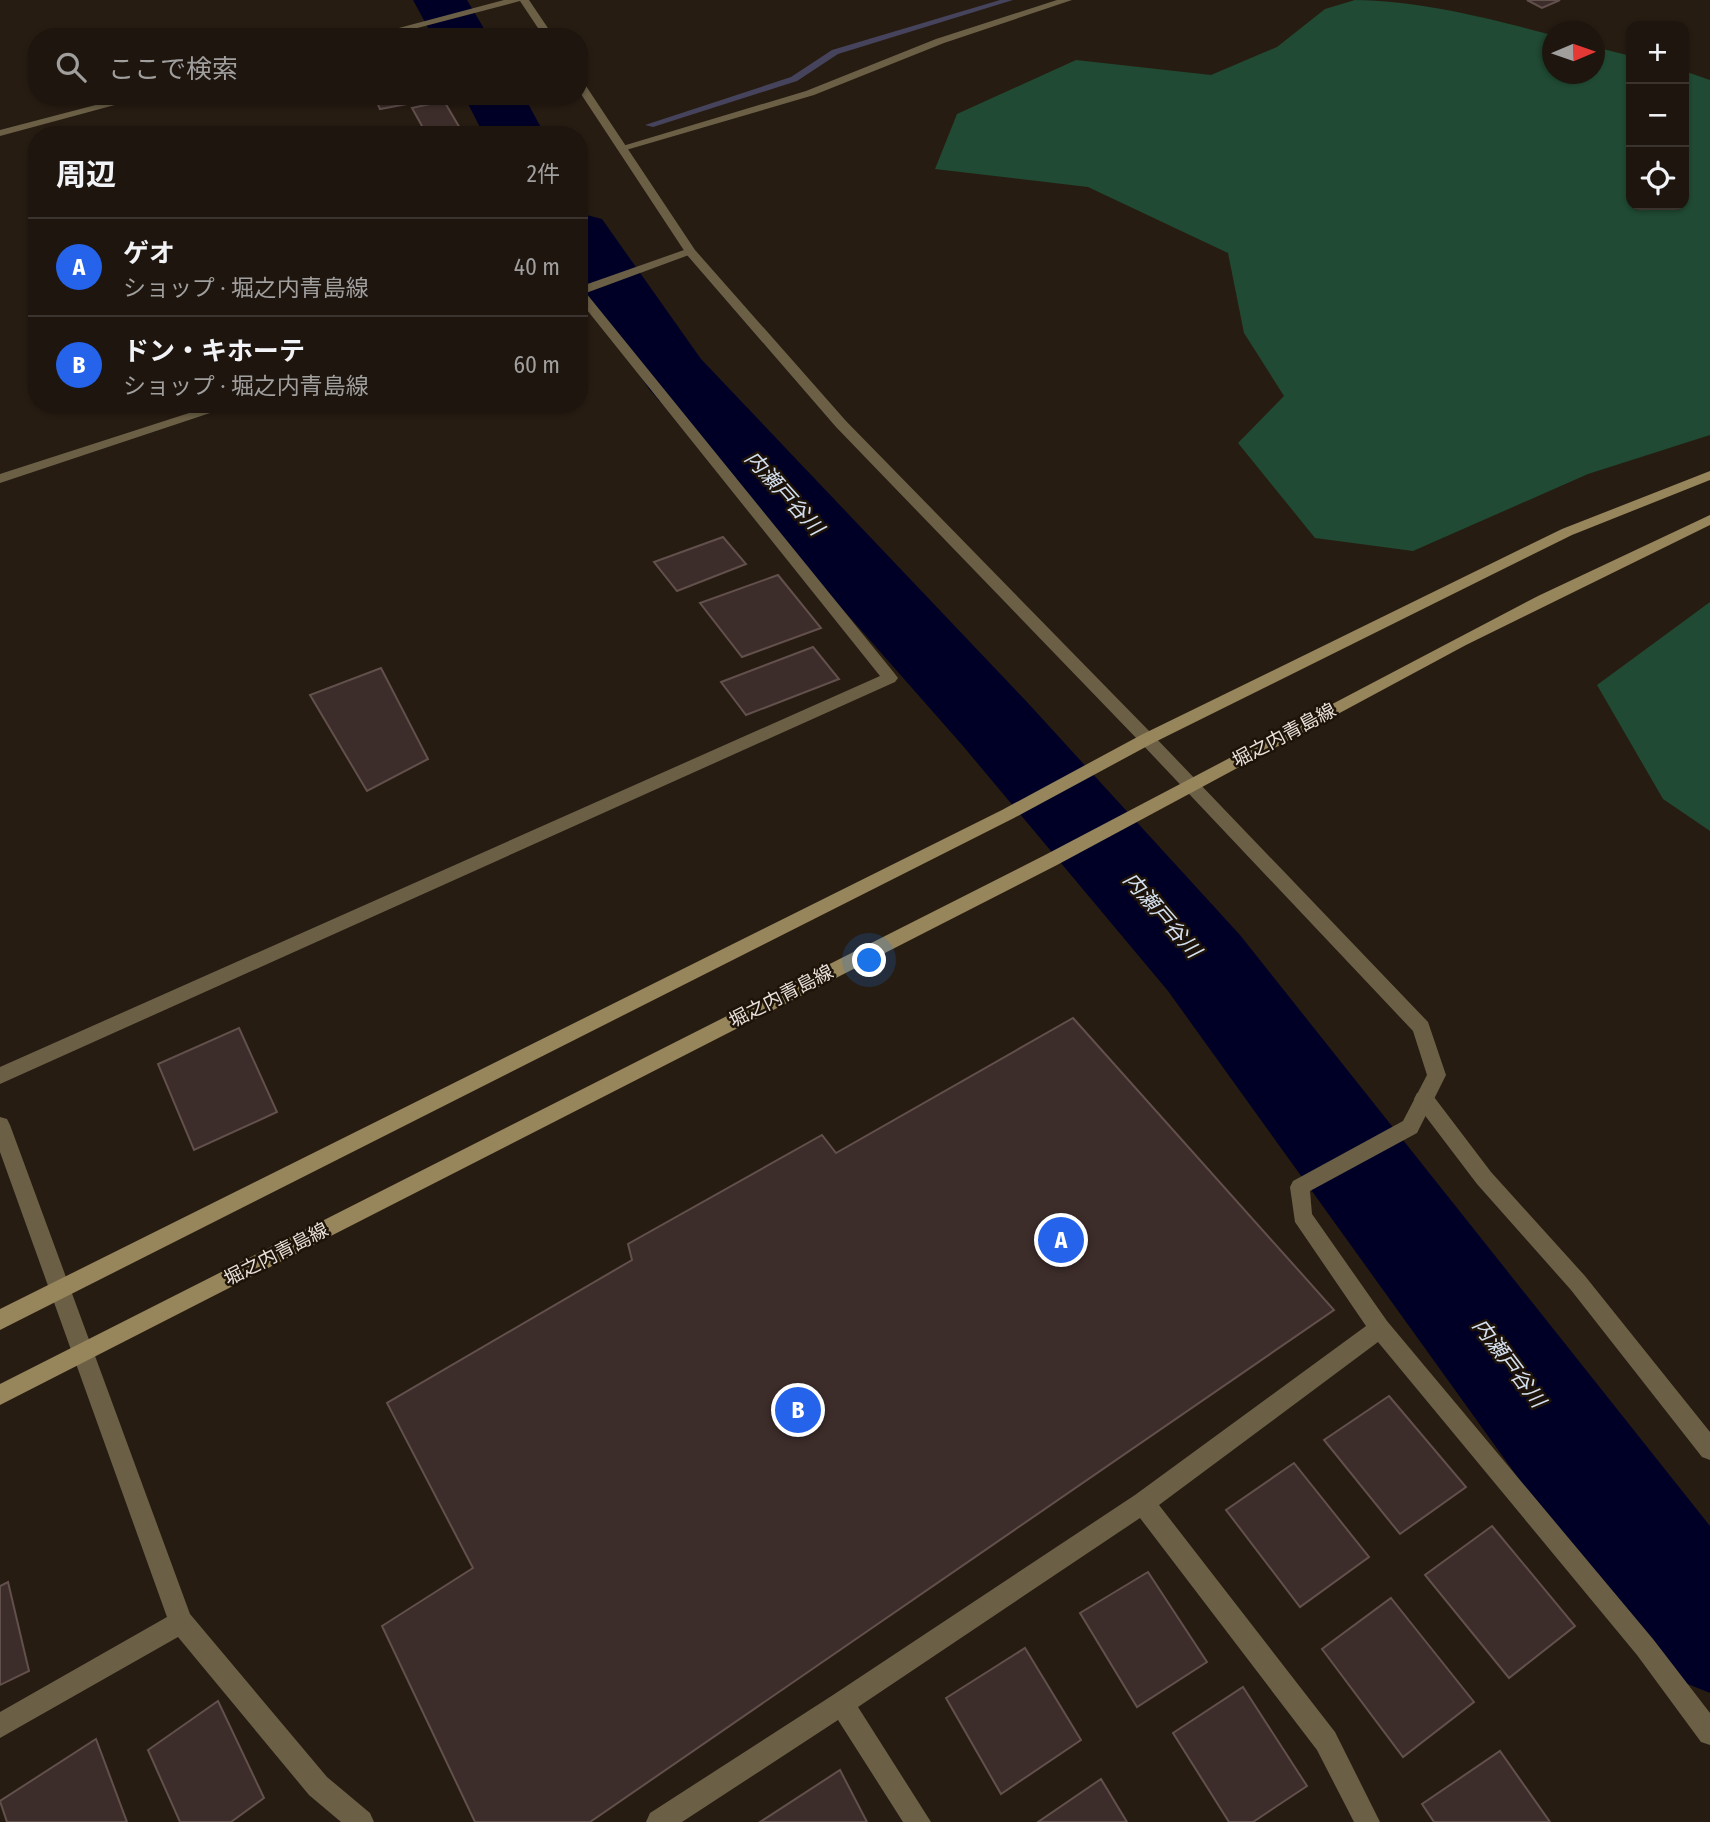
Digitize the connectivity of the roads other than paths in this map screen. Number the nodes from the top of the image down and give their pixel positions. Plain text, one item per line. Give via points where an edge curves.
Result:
1 (516, 0) edge
2 (524, 0) edge
3 (1067, 0) edge
4 (404, 28) edge
5 (543, 28) edge
6 (588, 97) edge
7 (109, 105) edge
8 (30, 126) edge
9 (28, 127) edge
10 (0, 134) edge
11 (622, 148) junction
12 (691, 252) junction
13 (588, 288) edge
14 (588, 302) edge
15 (204, 413) edge
16 (1710, 475) edge
17 (0, 480) edge
18 (1710, 519) edge
19 (1147, 739) junction
20 (1190, 784) junction
21 (0, 1076) edge
22 (1424, 1099) junction
23 (0, 1125) edge
24 (60, 1290) junction
25 (0, 1320) edge
26 (1380, 1328) junction
27 (81, 1353) junction
28 (0, 1395) edge
29 (1710, 1449) edge
30 (1143, 1503) junction
31 (181, 1622) junction
32 (842, 1704) junction
33 (0, 1726) edge
34 (1710, 1733) edge
35 (361, 1822) edge
36 (659, 1822) edge
37 (918, 1822) edge
38 (1367, 1822) edge

1 - 4 street
2 - 5 street
3 - 11 street via 940,41 810,93
6 - 11 street
7 - 8 street
9 - 10 street
11 - 12 street
12 - 13 street
12 - 19 street via 841,424
14 - 21 street via 890,678
15 - 17 street
16 - 19 main road via 1567,532
18 - 20 main road, 堀之内青島線 via 1615,562
19 - 20 street
19 - 24 main road via 1008,814
20 - 22 street via 1421,1027 1437,1075
20 - 27 main road, 堀之内青島線 via 1051,860
22 - 26 street via 1410,1127 1300,1187 1302,1216
22 - 29 street via 1484,1178 1578,1283
23 - 24 street
24 - 25 main road
24 - 27 street
26 - 30 street
26 - 34 street via 1645,1647
27 - 28 main road, 堀之内青島線
27 - 31 street
30 - 32 street
30 - 38 street via 1326,1741
31 - 33 street
31 - 35 street via 318,1786
32 - 36 street
32 - 37 street

